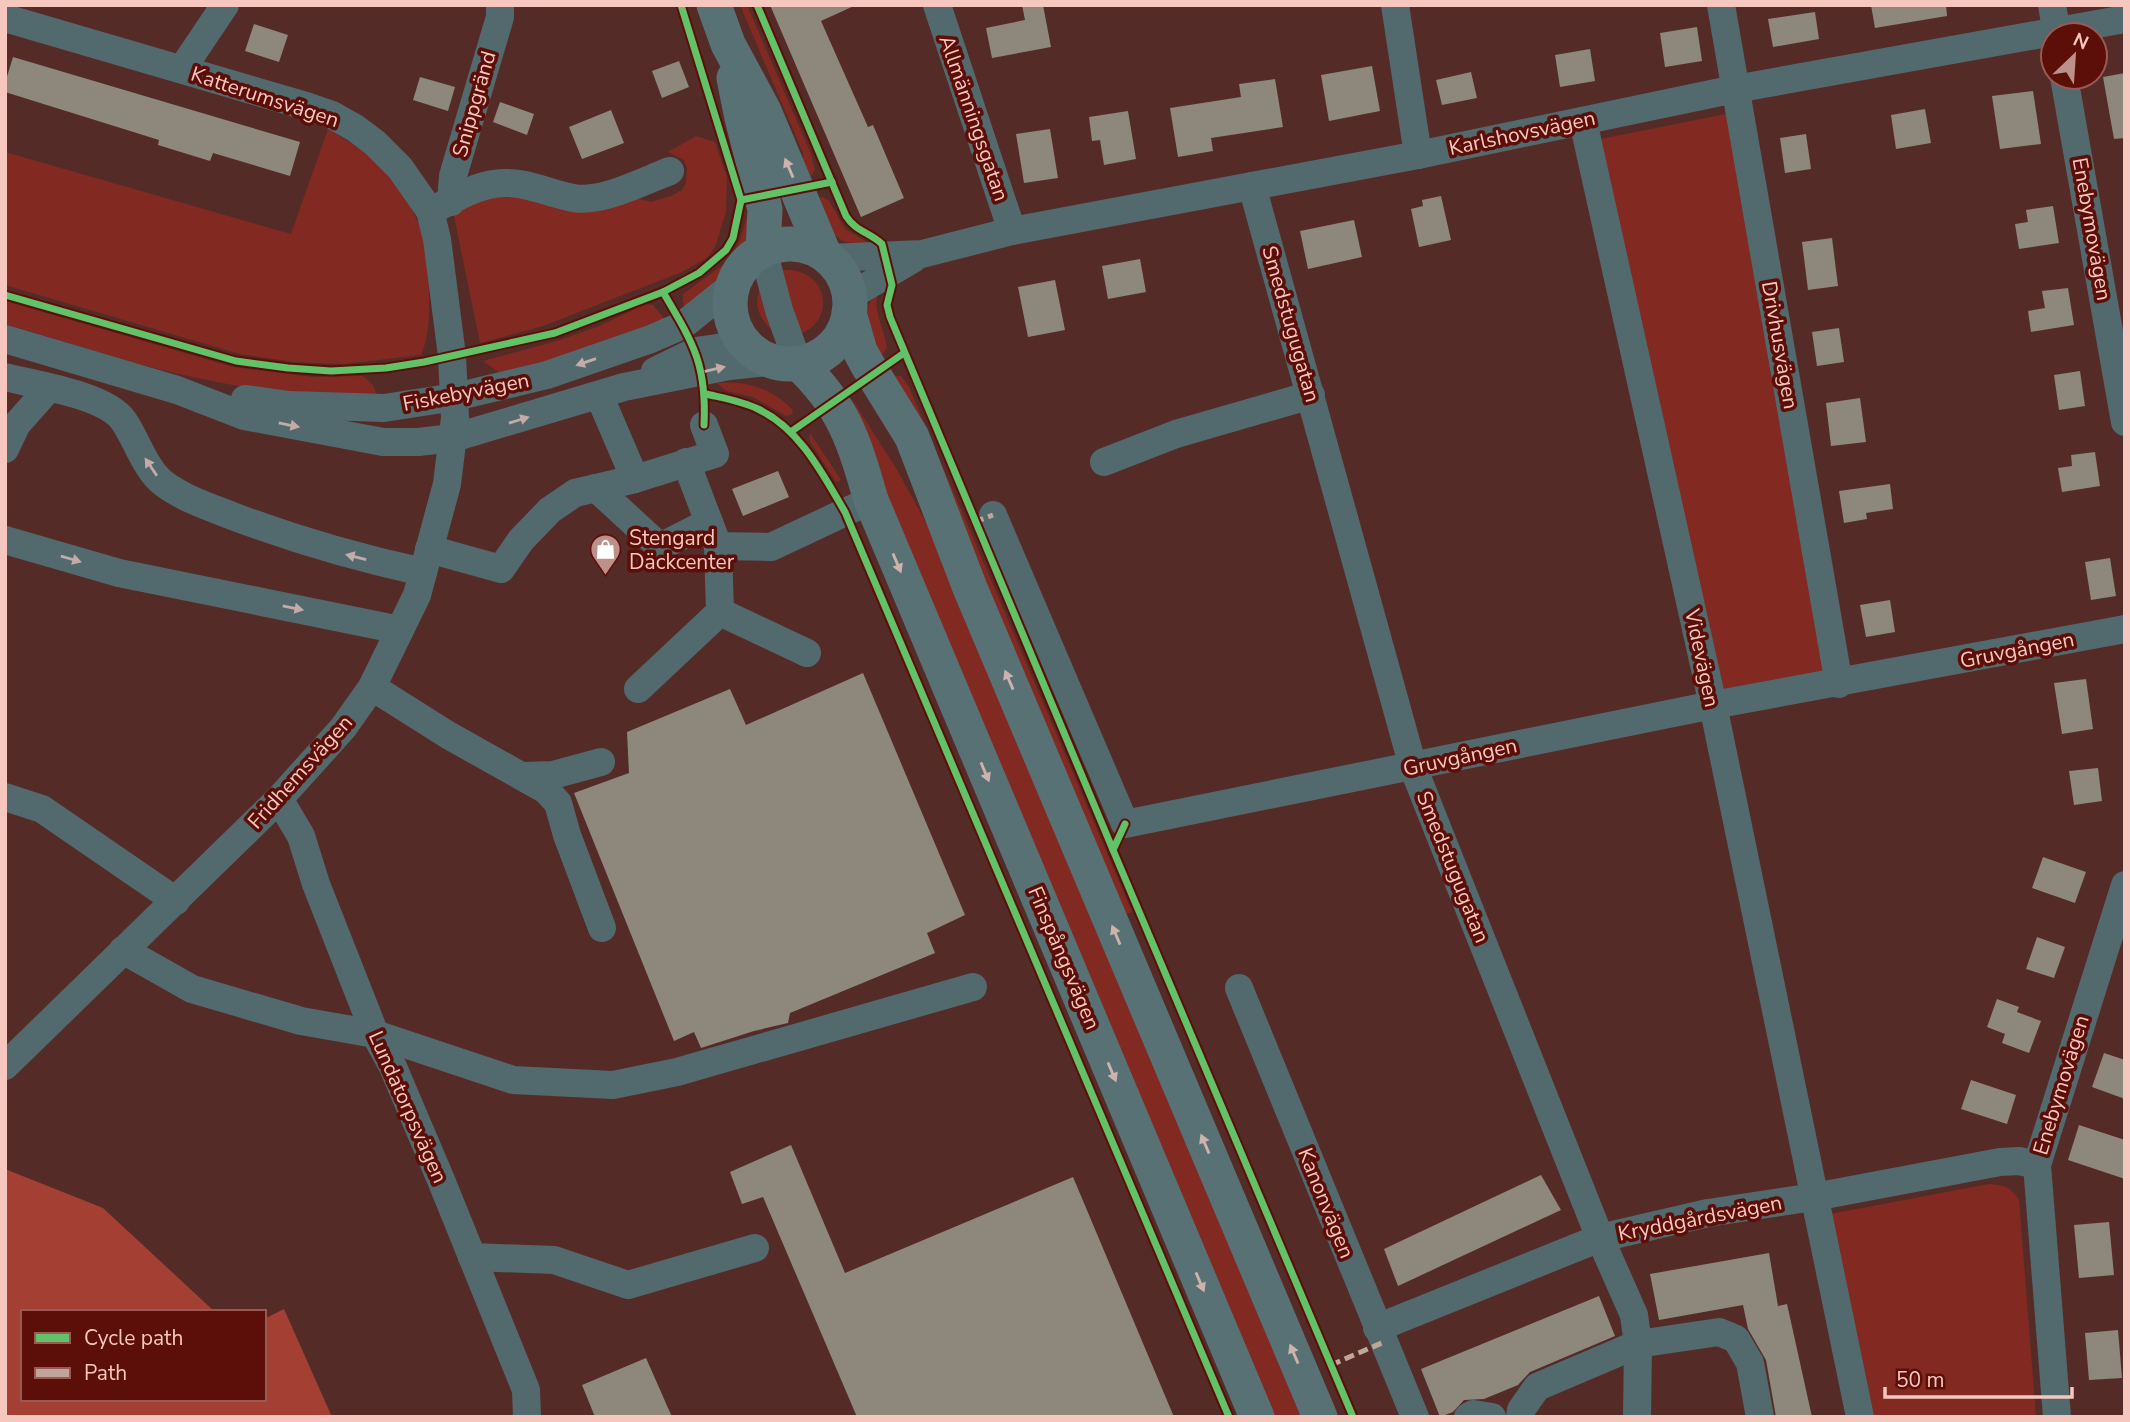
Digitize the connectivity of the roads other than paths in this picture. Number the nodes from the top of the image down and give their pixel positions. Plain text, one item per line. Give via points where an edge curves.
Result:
1 (225, 5) edge
2 (500, 5) edge
3 (714, 5) edge
4 (937, 5) edge
5 (1395, 5) edge
6 (1721, 5) edge
7 (5, 18) edge
8 (2125, 19) edge
9 (2097, 21) edge
10 (2039, 27) edge
11 (728, 44) junction
12 (182, 69) junction
13 (1735, 89) junction
14 (2067, 91) edge
15 (1583, 121) junction
16 (1418, 155) junction
17 (670, 171) dead end
18 (1252, 186) junction
19 (441, 207) junction
20 (1012, 230) junction
21 (763, 250) junction
22 (922, 254) junction
23 (827, 256) junction
24 (733, 285) junction
25 (2114, 294) edge
26 (845, 317) junction
27 (5, 339) edge
28 (771, 358) junction
29 (5, 377) edge
30 (49, 388) junction
31 (177, 390) junction
32 (612, 391) junction
33 (1311, 395) junction
34 (455, 397) junction
35 (2125, 422) edge
36 (704, 425) dead end
37 (453, 438) junction
38 (5, 449) edge
39 (686, 462) junction
40 (1104, 462) dead end
41 (635, 479) junction
42 (596, 488) junction
43 (871, 500) junction
44 (993, 515) dead end
45 (713, 534) junction
46 (5, 540) edge
47 (426, 560) junction
48 (720, 612) junction
49 (2125, 629) edge
50 (400, 630) junction
51 (807, 653) dead end
52 (1839, 684) junction
53 (372, 687) junction
54 (638, 689) dead end
55 (1713, 705) junction
56 (601, 762) dead end
57 (1413, 767) junction
58 (524, 776) junction
59 (5, 797) edge
60 (279, 799) junction
61 (2125, 885) edge
62 (176, 901) junction
63 (602, 928) dead end
64 (123, 950) junction
65 (973, 987) dead end
66 (1239, 988) dead end
67 (375, 1034) junction
68 (5, 1066) edge
69 (2037, 1165) junction
70 (1814, 1197) junction
71 (1600, 1238) junction
72 (755, 1248) dead end
73 (472, 1257) junction
74 (1377, 1328) junction
75 (1638, 1344) junction
76 (527, 1417) edge
77 (1257, 1417) edge
78 (1320, 1417) edge
79 (1415, 1417) edge
80 (1468, 1417) edge
81 (1492, 1417) edge
82 (1520, 1417) edge
83 (1637, 1417) edge
84 (1760, 1417) edge
85 (1860, 1417) edge
86 (2057, 1417) edge

1 - 12 street
2 - 19 street, Snippgränd via 500,18
3 - 11 main road
4 - 20 street, Allmänningsgatan
5 - 16 street
6 - 13 street, Drivhusvägen
7 - 12 street, Katterumsvägen
8 - 9 street, Karlshovsvägen
10 - 13 street, Karlshovsvägen
11 - 21 main road via 763,196
23 -> 11 main road via 764,111
12 - 19 street, Katterumsvägen via 332,115 375,143
13 - 15 street, Karlshovsvägen
13 - 52 street, Drivhusvägen
14 - 25 street, Enebymovägen
15 - 16 street, Karlshovsvägen
15 - 55 street, Videvägen
16 - 18 street, Karlshovsvägen
17 - 19 street, Snippgränd via 598,197 575,198 518,183 497,183 477,187
18 - 20 street, Karlshovsvägen
18 - 33 street, Smedstugugatan
19 - 34 street, Katterumsvägen via 437,239
20 - 22 street, Karlshovsvägen
21 - 23 main road via 794,243
21 - 24 main road via 750,259
21 - 28 street via 779,310
22 - 23 street, Karlshovsvägen
22 - 26 street, Karlshovsvägen via 867,284
23 - 26 main road via 847,282
24 - 28 main road, Finspångsvägen via 734,323
24 -> 34 street, Fiskebyvägen via 683,325 650,339 547,375
25 - 35 street, Enebymovägen
26 - 28 main road via 824,352
78 -> 26 main road via 956,554 849,377
27 - 31 street, Fiskebyvägen
32 -> 28 street, Fiskebyvägen via 696,351
28 - 43 main road, Finspångsvägen via 820,384 845,422
29 - 30 street
30 - 38 street via 17,424
47 -> 30 street via 335,551 193,501 161,482 122,419 96,400
31 - 34 street, Fiskebyvägen via 289,405 384,408
31 -> 37 street, Fiskebyvägen via 244,416 362,439 418,442
37 -> 32 street, Fiskebyvägen
32 - 41 street
33 - 40 street via 1176,434
33 - 57 street, Smedstugugatan
34 - 37 street, Fridhemsvägen
36 - 39 street via 715,454
37 - 47 street, Fridhemsvägen via 447,484
39 - 41 street
39 - 45 street
41 - 42 street
42 - 45 street via 660,547
42 - 47 street via 575,493 550,510 501,569
43 - 45 street via 771,547
43 -> 77 main road, Finspångsvägen
44 - 57 street, Gruvgången via 1125,824
45 - 48 street
46 -> 50 street via 119,573
47 - 50 street, Fridhemsvägen
48 - 51 street
48 - 54 street
49 - 52 street, Gruvgången
50 - 53 street, Fridhemsvägen
52 - 55 street, Gruvgången
53 - 58 street
53 - 60 street, Fridhemsvägen via 343,728
55 - 57 street, Gruvgången
55 - 70 street, Videvägen
56 - 58 street via 554,775
57 - 71 street, Smedstugugatan
58 - 63 street via 558,803
59 - 62 street via 42,809
60 - 62 street, Fridhemsvägen
60 - 67 street, Lundatorpsvägen via 301,835
61 - 69 street, Enebymovägen
62 - 64 street, Fridhemsvägen
64 - 67 street via 192,989 301,1021
64 - 68 street, Fridhemsvägen
65 - 67 street via 677,1072 613,1085 513,1080
66 - 74 street, Kanonvägen
67 - 73 street, Lundatorpsvägen
69 - 70 street, Kryddgårdsvägen via 2000,1162
69 - 86 street, Enebymovägen
70 - 71 street, Kryddgårdsvägen via 1708,1213
70 - 85 street, Videvägen
71 - 74 street, Kryddgårdsvägen
71 - 75 street, Smedstugugatan via 1634,1315
72 - 73 street via 628,1285 554,1260
73 - 76 street, Lundatorpsvägen via 526,1390
74 - 79 street, Kanonvägen
75 - 82 street via 1537,1387
75 - 83 street, Smedstugugatan
75 - 84 street via 1719,1332 1736,1339 1750,1363
80 - 81 street

